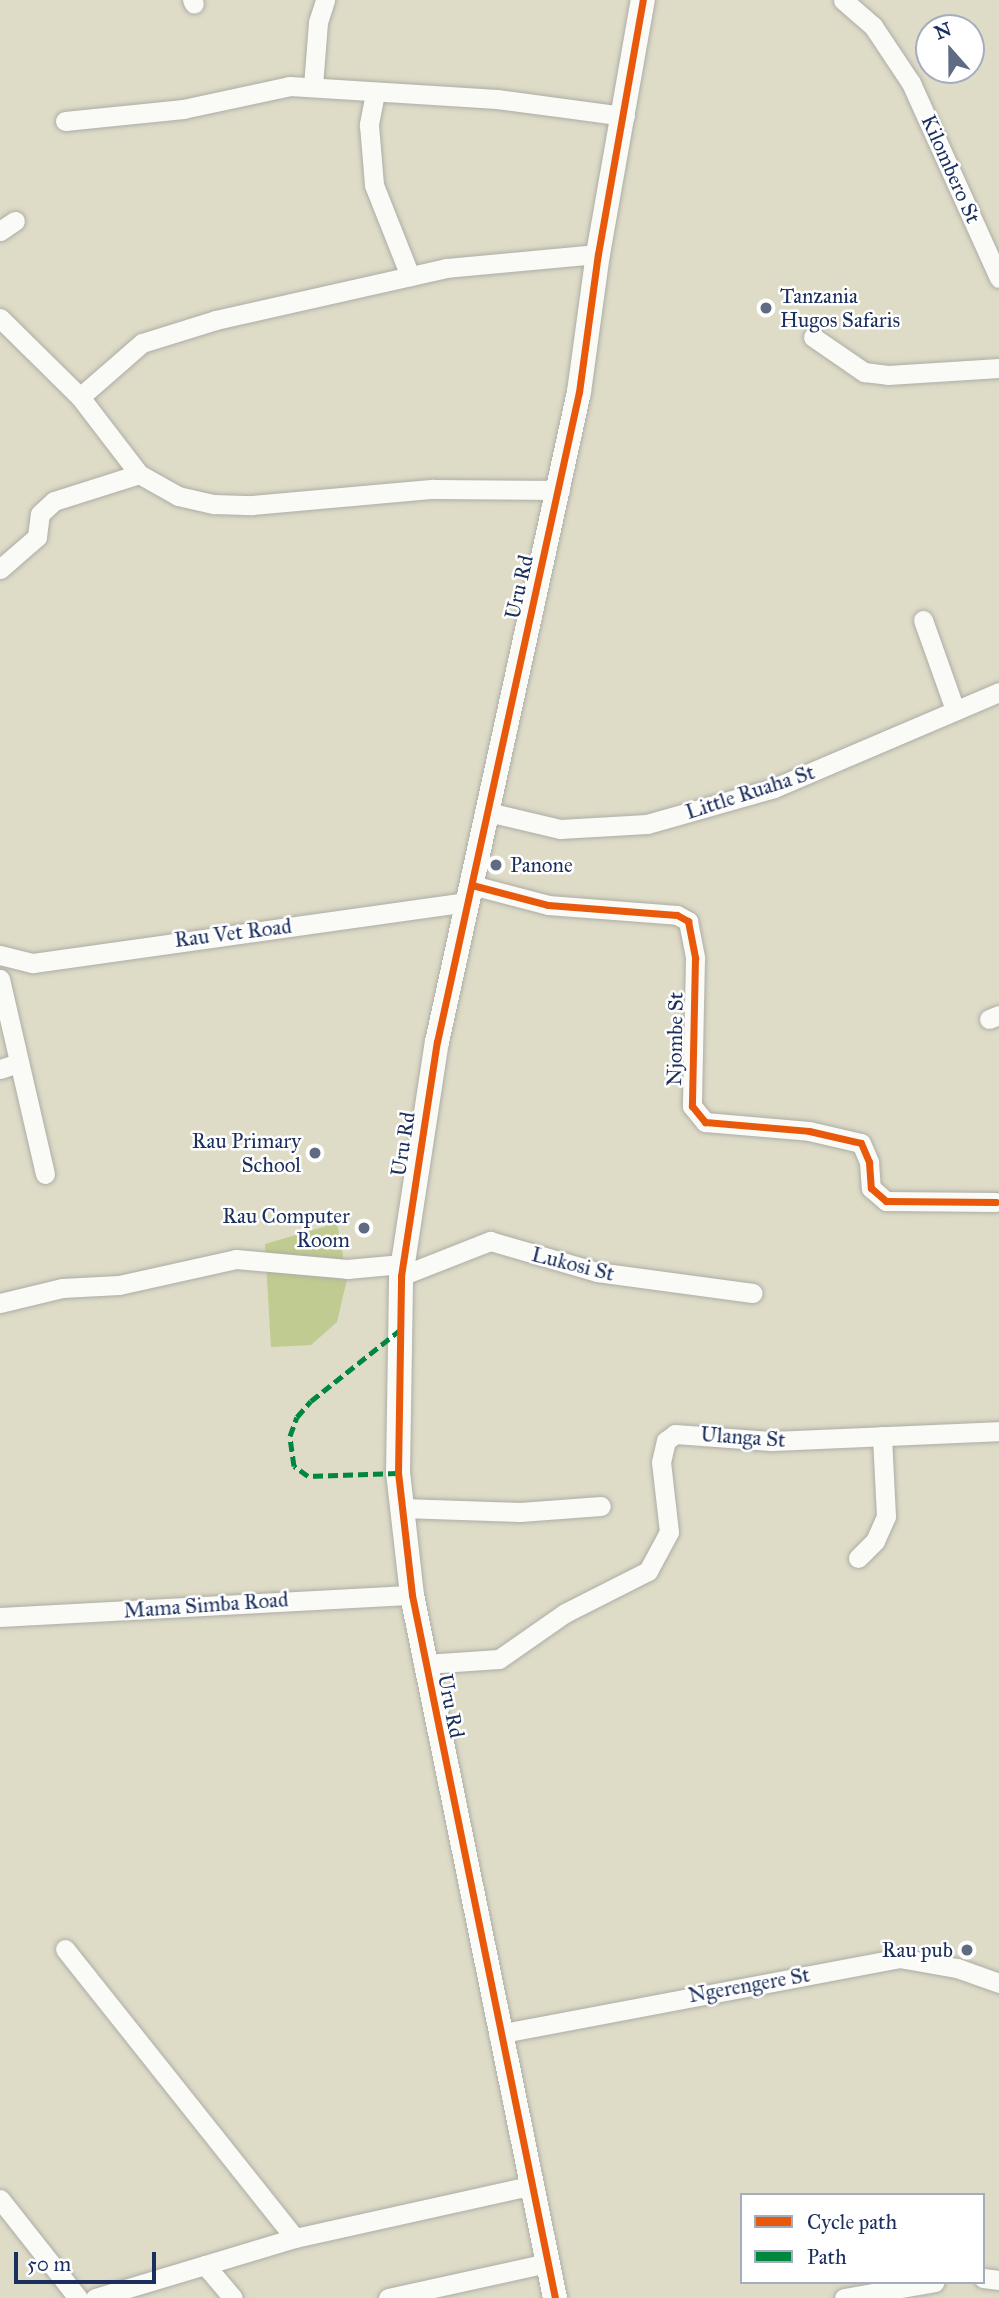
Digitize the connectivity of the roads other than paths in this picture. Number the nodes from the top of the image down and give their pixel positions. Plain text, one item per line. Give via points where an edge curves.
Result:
1 (325, 0) edge
2 (643, 0) edge
3 (843, 0) edge
4 (313, 86) junction
5 (375, 93) junction
6 (625, 116) junction
7 (65, 121) dead end
8 (995, 253) edge
9 (598, 254) junction
10 (410, 276) junction
11 (999, 278) edge
12 (0, 318) edge
13 (813, 337) dead end
14 (999, 368) edge
15 (80, 397) junction
16 (138, 474) junction
17 (560, 490) junction
18 (0, 569) edge
19 (923, 620) dead end
20 (999, 692) edge
21 (956, 710) junction
22 (488, 812) junction
23 (470, 894) junction
24 (0, 955) edge
25 (0, 979) edge
26 (19, 1063) junction
27 (0, 1069) edge
28 (45, 1174) dead end
29 (996, 1202) dead end
30 (402, 1270) junction
31 (753, 1293) dead end
32 (0, 1303) edge
33 (999, 1431) edge
34 (882, 1436) junction
35 (601, 1506) dead end
36 (402, 1508) junction
37 (858, 1558) dead end
38 (412, 1595) junction
39 (0, 1617) edge
40 (425, 1664) junction
41 (65, 1949) dead end
42 (999, 1983) edge
43 (498, 2034) junction
44 (530, 2186) junction
45 (0, 2199) edge
46 (295, 2238) junction
47 (547, 2263) junction
48 (205, 2265) junction
49 (926, 2284) edge
50 (884, 2293) edge
51 (78, 2298) edge
52 (95, 2298) edge
53 (233, 2298) edge
54 (388, 2298) edge
55 (555, 2298) edge
56 (844, 2298) edge

1 - 4 street via 316,30
2 - 6 street, Uru Rd
3 - 8 street, Kilombero St via 873,26 911,83
4 - 5 street
4 - 7 street via 290,86 183,110
5 - 6 street via 497,99
5 - 10 street via 369,125 374,185
6 - 9 street, Uru Rd
8 - 11 street, Kilombero St
9 - 10 street via 478,263
9 - 17 street, Uru Rd
10 - 15 street via 216,320 142,343
12 - 15 street
13 - 14 street via 864,372 902,375
15 - 16 street
16 - 17 street via 178,496 215,504 433,489
16 - 18 street via 54,501 40,514 37,537
17 - 22 street, Uru Rd
19 - 21 street
20 - 21 street, Little Ruaha St
21 - 22 street, Little Ruaha St via 774,788 647,824 560,828
22 - 23 street, Uru Rd
23 - 24 street, Rau Vet Road via 33,963
23 - 29 street, Njombe St via 683,916 695,944 692,1106 697,1116 715,1125 809,1131 861,1143 869,1162 871,1188 886,1201
23 - 30 street, Uru Rd via 437,1042
25 - 26 street
26 - 27 street
26 - 28 street
30 - 31 street, Lukosi St via 491,1241 597,1272
30 - 32 street, Lukosi St via 236,1259 120,1285 62,1288
30 - 36 street, Uru Rd via 398,1473
33 - 34 street, Ulanga St
34 - 37 street via 886,1516 874,1541
34 - 40 street, Ulanga St via 757,1441 675,1434 666,1441 661,1462 669,1532 648,1571 565,1613 499,1659
35 - 36 street via 520,1512
36 - 38 street, Uru Rd
38 - 39 street, Mama Simba Road
38 - 40 street, Uru Rd
40 - 43 street, Uru Rd
41 - 46 street
42 - 43 street, Ngerengere St via 957,1968 899,1958
43 - 44 street, Uru Rd
44 - 46 street
44 - 47 street, Uru Rd
45 - 51 street
46 - 48 street
47 - 54 street
47 - 55 street, Uru Rd
48 - 52 street
48 - 53 street
49 - 50 street
50 - 56 street

